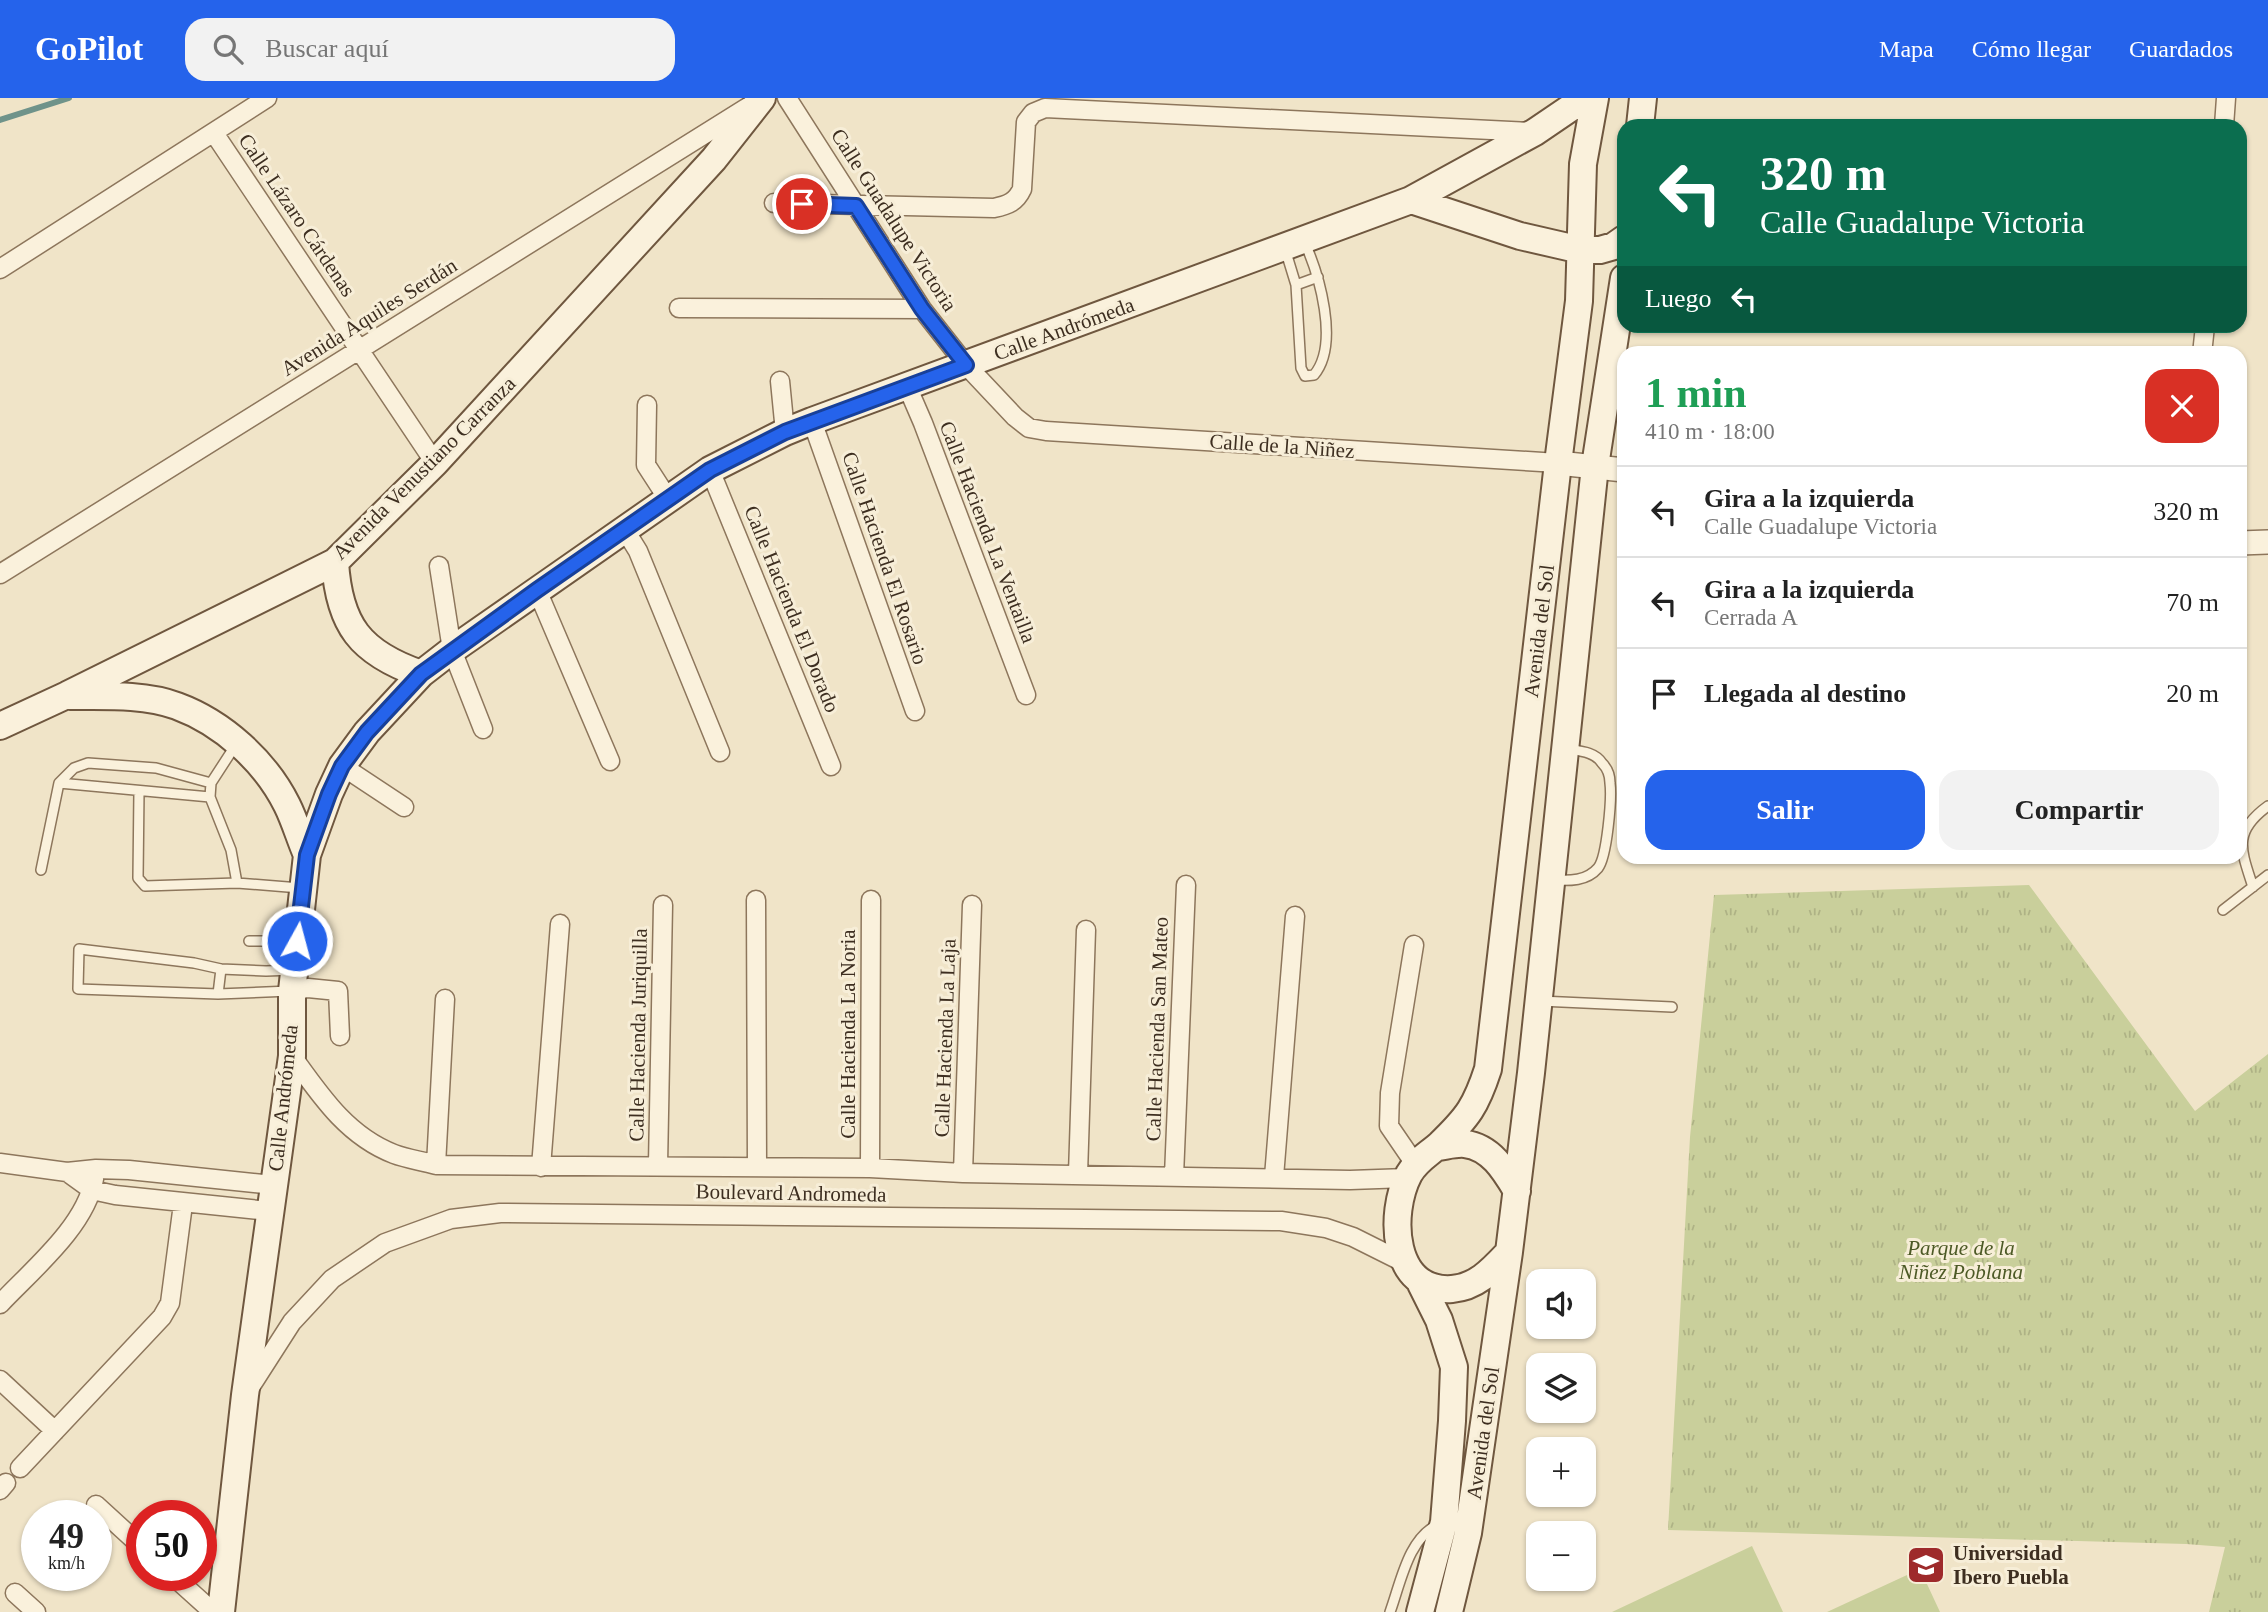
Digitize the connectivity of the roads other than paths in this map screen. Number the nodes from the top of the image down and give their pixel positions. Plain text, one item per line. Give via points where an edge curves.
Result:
1 (267, 98) edge
2 (762, 98) edge
3 (787, 98) edge
4 (1585, 98) edge
5 (1595, 98) edge
6 (2227, 98) edge
7 (2225, 119) edge
8 (1535, 132) junction
9 (214, 133) junction
10 (1411, 200) junction
11 (774, 203) dead end
12 (856, 206) junction
13 (1294, 244) junction
14 (1617, 244) edge
15 (1581, 250) junction
16 (0, 269) edge
17 (1318, 277) junction
18 (1296, 285) junction
19 (679, 309) dead end
20 (922, 309) junction
21 (1618, 333) edge
22 (360, 349) junction
23 (966, 365) junction
24 (780, 381) dead end
25 (906, 386) junction
26 (647, 405) dead end
27 (812, 421) junction
28 (785, 432) junction
29 (435, 463) junction
30 (1558, 463) junction
31 (1595, 466) junction
32 (1617, 469) edge
33 (710, 470) junction
34 (667, 499) junction
35 (625, 530) junction
36 (2268, 542) edge
37 (2247, 543) edge
38 (335, 562) junction
39 (439, 566) dead end
40 (0, 574) edge
41 (537, 590) junction
42 (452, 650) junction
43 (421, 674) junction
44 (67, 695) junction
45 (1026, 695) dead end
46 (915, 711) dead end
47 (2, 719) edge
48 (483, 729) dead end
49 (237, 741) junction
50 (1565, 748) junction
51 (720, 752) dead end
52 (610, 761) dead end
53 (342, 766) junction
54 (831, 766) dead end
55 (59, 783) junction
56 (211, 783) junction
57 (139, 791) junction
58 (210, 797) junction
59 (2268, 806) edge
60 (404, 807) dead end
61 (2247, 828) edge
62 (307, 855) junction
63 (2246, 864) edge
64 (41, 870) dead end
65 (2268, 875) edge
66 (1551, 880) junction
67 (237, 883) junction
68 (1186, 885) dead end
69 (2253, 887) junction
70 (304, 888) junction
71 (756, 900) dead end
72 (871, 900) dead end
73 (663, 905) dead end
74 (972, 905) dead end
75 (2223, 910) dead end
76 (1295, 916) dead end
77 (560, 924) dead end
78 (1086, 930) dead end
79 (249, 941) dead end
80 (297, 941) junction
81 (1414, 945) dead end
82 (222, 969) junction
83 (293, 980) junction
84 (218, 995) junction
85 (446, 999) dead end
86 (1539, 1001) junction
87 (1672, 1007) dead end
88 (341, 1036) dead end
89 (292, 1056) junction
90 (1437, 1147) junction
91 (0, 1163) edge
92 (436, 1165) junction
93 (658, 1165) junction
94 (541, 1167) junction
95 (757, 1167) junction
96 (870, 1168) junction
97 (96, 1169) junction
98 (1411, 1171) junction
99 (68, 1172) junction
100 (963, 1173) junction
101 (1078, 1174) junction
102 (1174, 1175) junction
103 (1274, 1177) junction
104 (273, 1185) junction
105 (92, 1190) junction
106 (1517, 1191) junction
107 (183, 1204) junction
108 (269, 1212) junction
109 (1509, 1252) junction
110 (1403, 1262) junction
111 (1421, 1284) junction
112 (0, 1304) edge
113 (0, 1380) edge
114 (245, 1395) junction
115 (55, 1431) junction
116 (20, 1468) dead end
117 (112, 1520) edge
118 (1444, 1522) junction
119 (126, 1532) edge
120 (190, 1591) edge
121 (15, 1593) dead end
122 (36, 1612) edge
123 (213, 1612) edge
124 (221, 1612) edge
125 (1390, 1612) edge
126 (1420, 1612) edge
127 (1449, 1612) edge

1 - 9 street
2 - 22 street, Avenida Aquiles Serdán
2 - 29 main road, Avenida Venustiano Carranza via 713,159
3 - 12 street, Calle Guadalupe Victoria
4 - 8 main road, Calle Andrómeda
5 - 15 main road, Avenida del Sol via 1583,164
6 - 7 street
8 - 10 main road, Calle Andrómeda
8 - 12 street via 1045,108 1026,122 1022,189 1007,205
9 - 16 street
9 - 22 street, Calle Lázaro Cárdenas
10 - 13 main road, Calle Andrómeda
10 - 15 main road via 1520,236
11 - 12 street
12 - 20 street, Calle Guadalupe Victoria
13 - 17 lane
13 - 18 lane
13 - 23 main road, Calle Andrómeda
14 - 15 main road
15 - 30 main road, Avenida del Sol
17 - 18 lane
17 - 18 lane via 1326,314 1324,355 1314,376 1305,376 1301,368
19 - 20 street
20 - 23 street, Calle Guadalupe Victoria
21 - 31 main road, Avenida del Sol
22 - 29 street, Calle Lázaro Cárdenas
22 - 40 street, Avenida Aquiles Serdán
23 - 25 main road, Calle Andrómeda
23 - 30 street, Calle de la Niñez via 1029,428 1046,431
24 - 28 street
25 - 27 main road, Calle Andrómeda
25 - 45 street, Calle Hacienda La Ventailla
26 - 34 street via 646,464
27 - 28 main road, Calle Andrómeda
27 - 46 street, Calle Hacienda El Rosario
28 - 33 main road, Calle Andrómeda
29 - 38 main road, Avenida Venustiano Carranza
30 - 31 street, Calle de la Niñez
30 - 90 main road, Avenida del Sol via 1488,1069 1477,1101
31 - 32 street, Calle de la Niñez
31 - 50 main road, Avenida del Sol
33 - 34 main road, Calle Andrómeda
33 - 54 street, Calle Hacienda El Dorado
34 - 35 main road, Calle Andrómeda
35 - 41 main road, Calle Andrómeda
35 - 51 street via 638,551
36 - 37 street
38 - 43 main road via 337,593 354,630 391,664
38 - 44 main road, Avenida Venustiano Carranza
39 - 42 street
41 - 42 main road, Calle Andrómeda
41 - 52 street
42 - 43 main road, Calle Andrómeda
42 - 48 street
43 - 53 main road, Calle Andrómeda
44 - 47 main road, Avenida Venustiano Carranza
44 - 49 main road via 129,696 176,705
49 - 56 lane
49 - 62 main road via 286,803
50 - 66 main road, Avenida del Sol
50 - 66 lane via 1586,751 1601,760 1607,771 1605,856 1587,877
53 - 60 street
53 - 62 main road, Calle Andrómeda
55 - 56 lane via 74,768 88,764 156,768
55 - 57 lane
55 - 64 lane
56 - 58 lane
57 - 58 lane
57 - 67 lane via 141,883
58 - 67 lane via 231,850
59 - 61 lane
62 - 70 main road, Calle Andrómeda
63 - 69 lane
65 - 69 lane
66 - 86 main road, Avenida del Sol
67 - 70 lane
68 - 102 street, Calle Hacienda San Mateo
69 - 75 lane
70 - 80 main road, Calle Andrómeda
71 - 95 street
72 - 96 street, Calle Hacienda La Noria
73 - 93 street, Calle Hacienda Juriquilla
74 - 100 street, Calle Hacienda La Laja
76 - 103 street
77 - 94 street
78 - 101 street
79 - 80 lane
80 - 83 main road, Calle Andrómeda
81 - 98 street via 1390,1093 1390,1126
82 - 83 lane via 266,971
82 - 84 lane
82 - 84 lane via 79,949 78,989
83 - 84 lane
83 - 88 street via 308,988 338,991
83 - 89 main road, Calle Andrómeda
85 - 92 street
86 - 87 lane
86 - 106 main road, Avenida del Sol
89 - 92 street, Boulevard Andromeda via 334,1113 362,1137 393,1154
89 - 104 main road, Calle Andrómeda
90 - 98 main road
90 - 106 main road via 1466,1144 1489,1153
91 - 99 street
92 - 94 street, Boulevard Andromeda
93 - 94 street, Boulevard Andromeda
93 - 95 street, Boulevard Andromeda
95 - 96 street, Boulevard Andromeda
96 - 100 street, Boulevard Andromeda
97 - 99 street
97 - 104 street
97 - 105 street
98 - 103 street, Boulevard Andromeda via 1350,1180
98 - 110 main road via 1397,1230
99 - 105 street
100 - 101 street, Boulevard Andromeda
101 - 102 street, Boulevard Andromeda
102 - 103 street, Boulevard Andromeda
104 - 108 main road, Calle Andrómeda
105 - 107 street
105 - 112 street via 64,1237
106 - 109 main road
107 - 108 street
107 - 115 street via 170,1303
108 - 114 main road, Calle Andrómeda
109 - 111 main road via 1491,1272 1467,1287 1441,1289
109 - 127 main road, Avenida del Sol via 1468,1533
110 - 111 main road
110 - 114 street, Boulevard Andromeda via 1353,1237 1281,1221 500,1213 451,1219 384,1243 332,1279 292,1322
111 - 118 main road, Avenida del Sol via 1454,1367
113 - 115 street
114 - 124 main road, Calle Andrómeda
115 - 116 street
117 - 119 street
118 - 125 lane via 1428,1529 1414,1548
118 - 126 main road, Avenida del Sol
120 - 123 street
121 - 122 street

